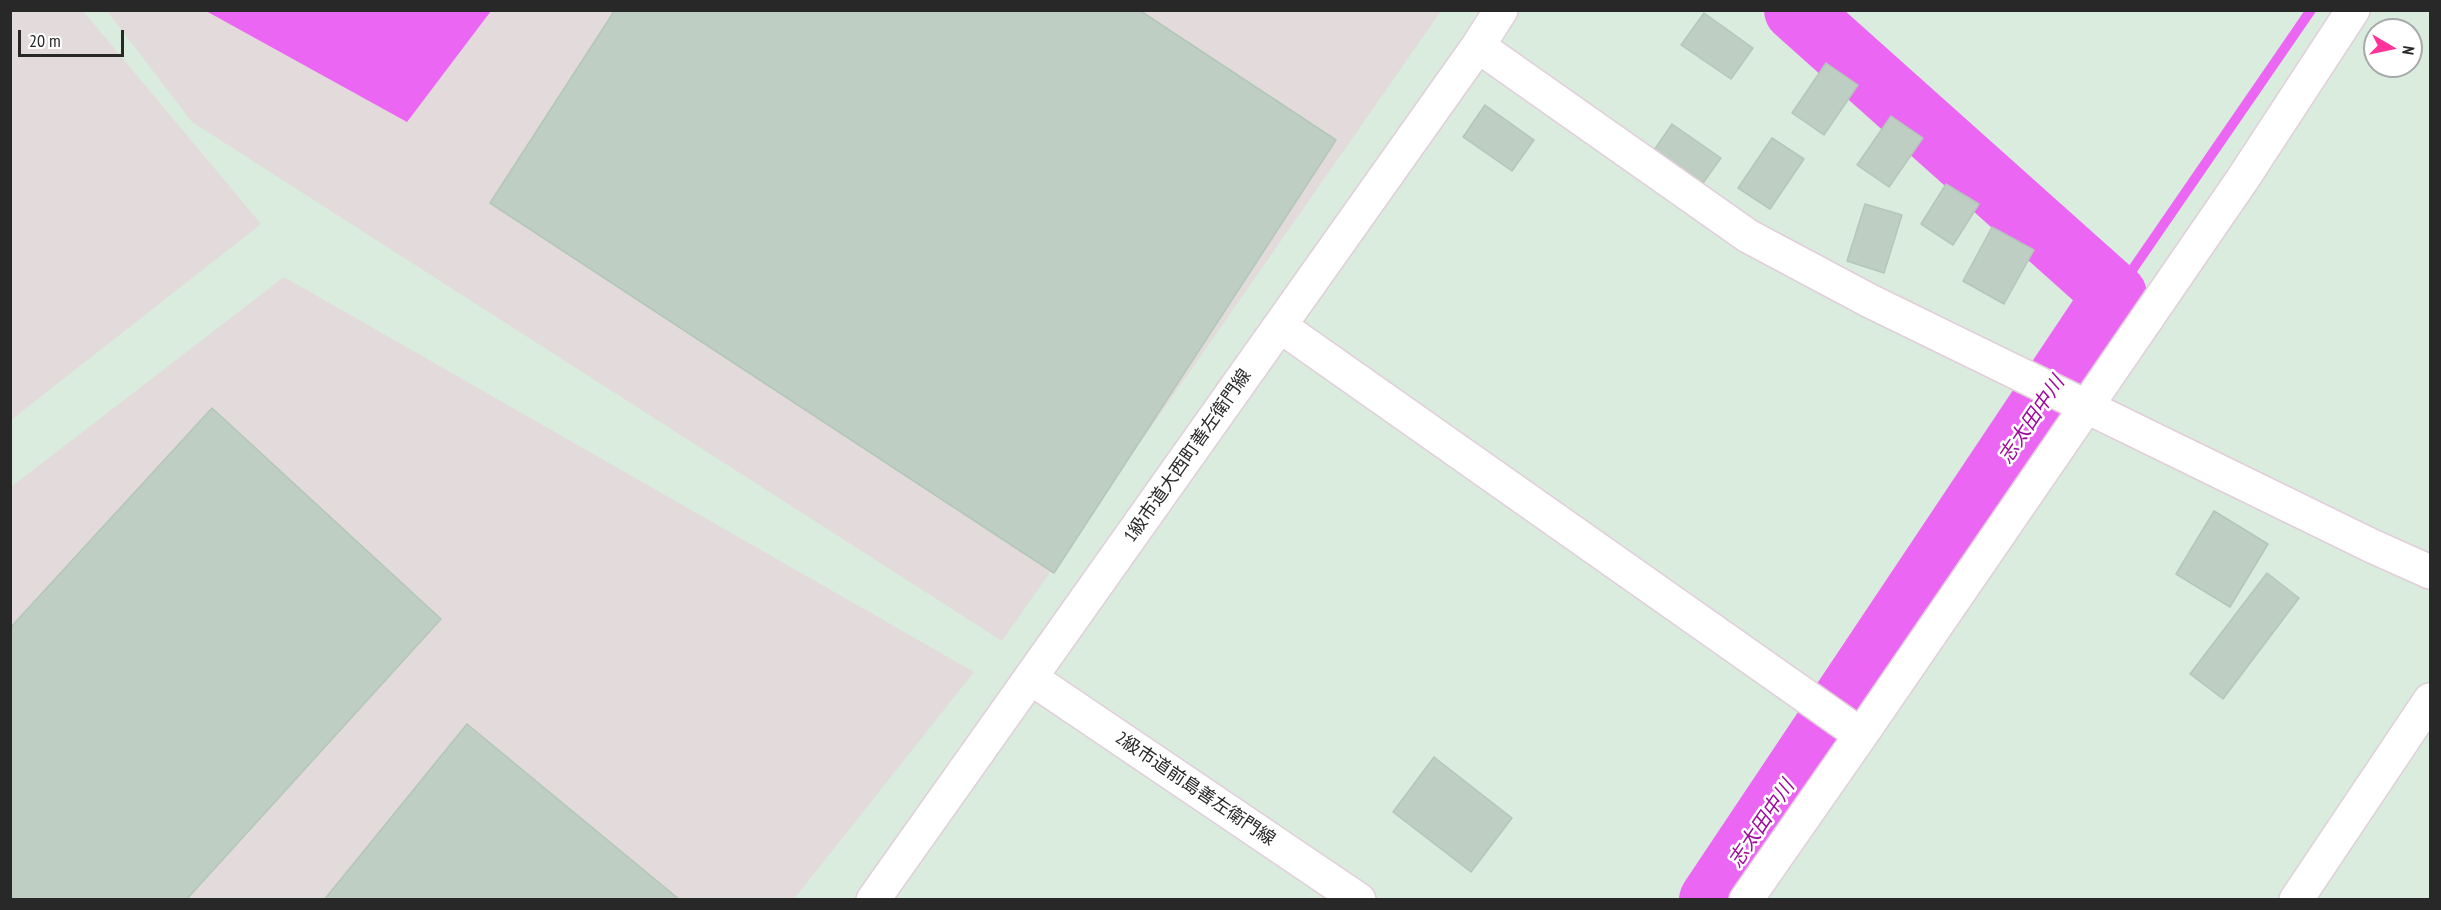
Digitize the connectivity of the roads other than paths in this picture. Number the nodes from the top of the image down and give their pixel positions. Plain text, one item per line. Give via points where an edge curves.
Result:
1 (1501, 10) edge
2 (2353, 10) edge
3 (1478, 46) junction
4 (1280, 326) junction
5 (2086, 407) junction
6 (2430, 572) edge
7 (1031, 678) junction
8 (2430, 700) edge
9 (1861, 735) junction
10 (873, 900) edge
11 (1359, 900) edge
12 (1746, 900) edge
13 (2296, 900) edge

1 - 3 street, 1級市道大西町善左衛門線
2 - 5 street
3 - 4 street, 1級市道大西町善左衛門線
3 - 5 street via 1749,236 1870,301
4 - 7 street, 1級市道大西町善左衛門線
4 - 9 street
5 - 6 street
5 - 9 street
7 - 10 street, 1級市道大西町善左衛門線
7 - 11 street, 2級市道前島善左衛門線
8 - 13 street
9 - 12 street

